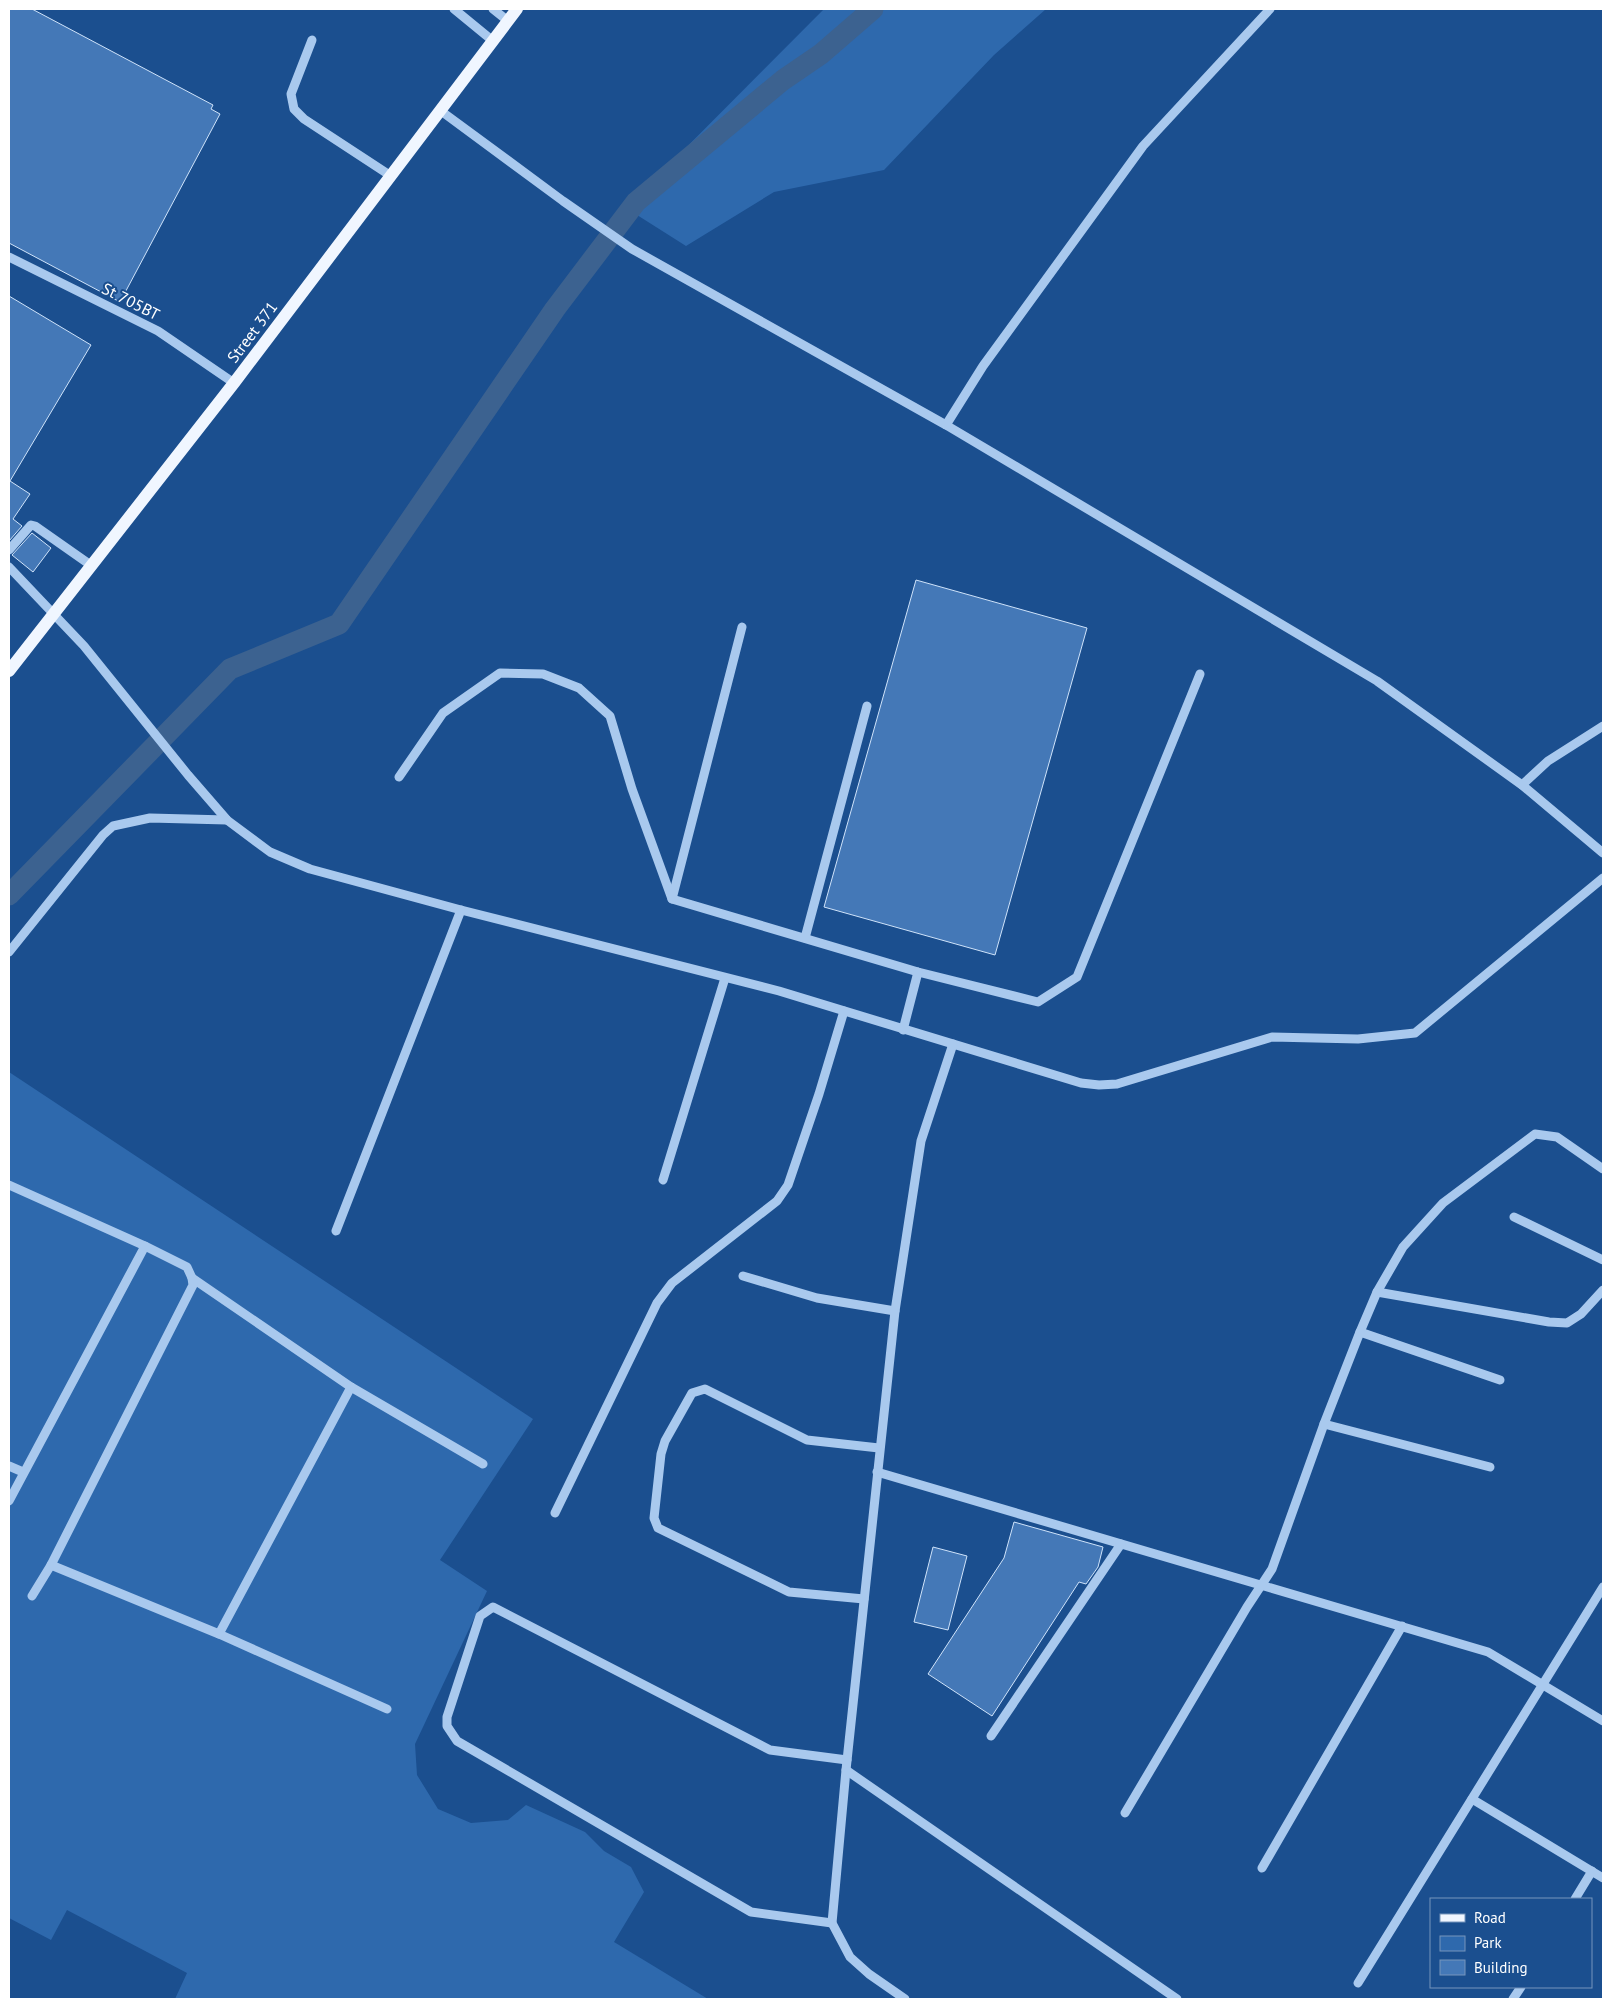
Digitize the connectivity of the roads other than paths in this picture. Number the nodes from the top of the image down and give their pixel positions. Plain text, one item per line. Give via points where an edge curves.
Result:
1 (454, 9) edge
2 (493, 9) edge
3 (518, 9) edge
4 (1270, 9) edge
5 (508, 21) junction
6 (312, 40) dead end
7 (493, 41) junction
8 (441, 111) junction
9 (391, 176) junction
10 (9, 257) edge
11 (234, 383) junction
12 (946, 425) junction
13 (9, 550) edge
14 (92, 566) junction
15 (9, 567) edge
16 (54, 613) junction
17 (742, 627) dead end
18 (9, 671) edge
19 (1200, 674) dead end
20 (867, 706) dead end
21 (1603, 726) edge
22 (399, 777) dead end
23 (1522, 785) junction
24 (227, 820) junction
25 (1603, 852) edge
26 (1603, 878) edge
27 (672, 899) junction
28 (461, 910) junction
29 (805, 938) junction
30 (9, 952) edge
31 (918, 972) junction
32 (725, 978) junction
33 (844, 1011) junction
34 (903, 1030) junction
35 (953, 1044) junction
36 (1603, 1169) edge
37 (663, 1180) dead end
38 (9, 1185) edge
39 (1514, 1217) dead end
40 (336, 1231) dead end
41 (145, 1246) junction
42 (1603, 1260) edge
43 (743, 1276) dead end
44 (192, 1278) junction
45 (1603, 1290) edge
46 (1377, 1292) junction
47 (895, 1311) junction
48 (1360, 1332) junction
49 (1500, 1380) dead end
50 (351, 1387) junction
51 (1324, 1424) junction
52 (879, 1448) junction
53 (483, 1464) dead end
54 (9, 1466) edge
55 (1490, 1467) dead end
56 (23, 1472) junction
57 (877, 1472) junction
58 (9, 1501) edge
59 (555, 1513) dead end
60 (1121, 1544) junction
61 (52, 1565) junction
62 (1262, 1585) junction
63 (1603, 1587) edge
64 (32, 1596) dead end
65 (864, 1599) junction
66 (1402, 1626) junction
67 (219, 1634) junction
68 (1543, 1683) junction
69 (386, 1710) dead end
70 (1603, 1721) edge
71 (991, 1736) dead end
72 (847, 1760) junction
73 (846, 1770) junction
74 (1472, 1798) junction
75 (1125, 1813) dead end
76 (1262, 1868) dead end
77 (1592, 1871) junction
78 (1603, 1878) edge
79 (1576, 1898) edge
80 (832, 1923) junction
81 (1358, 1983) dead end
82 (1520, 1988) edge
83 (905, 1999) edge
84 (1177, 1999) edge
85 (1514, 1999) edge

1 - 7 street
2 - 5 street
3 - 5 main road, Street 371
4 - 12 street via 1143,146 983,366
5 - 7 main road, Street 371
6 - 9 street via 291,94 294,109 304,120
7 - 8 main road, Street 371
8 - 9 main road, Street 371
8 - 12 street via 632,249
9 - 11 main road, Street 371
10 - 11 street, St 705BT via 158,332
11 - 14 main road, Street 371
12 - 23 street via 1377,681
13 - 14 street via 31,525
14 - 16 main road, Street 371
15 - 16 street
16 - 18 main road, Street 371
16 - 24 street
17 - 27 street
19 - 31 street via 1077,977 1038,1002
20 - 29 street
21 - 23 street via 1548,761
22 - 27 street via 444,713 500,673 543,674 579,688 610,716 632,789
23 - 25 street
24 - 28 street via 270,852 302,866
24 - 30 street via 150,818 113,826
26 - 35 street via 1415,1033 1358,1039 1272,1037 1117,1084 1099,1086
27 - 29 street
28 - 32 street
28 - 40 street
29 - 31 street
31 - 34 street
32 - 33 street
32 - 37 street
33 - 34 street
33 - 59 street via 788,1185 777,1201 672,1283 657,1303
34 - 35 street
35 - 47 street via 921,1141
36 - 46 street via 1557,1137 1535,1134 1443,1203 1403,1247
38 - 41 street
39 - 42 street
41 - 44 street via 187,1267
41 - 56 street
43 - 47 street via 817,1298
44 - 50 street
44 - 61 street via 192,1285
45 - 46 street via 1581,1314 1567,1322 1550,1322
46 - 48 street
47 - 52 street
48 - 49 street
48 - 51 street
50 - 53 street
50 - 67 street
51 - 55 street
51 - 62 street via 1272,1569
52 - 57 street
52 - 65 street via 807,1440 705,1389 692,1392 660,1454 654,1518 658,1528 789,1592
54 - 56 street
56 - 58 street
57 - 60 street
57 - 65 street
60 - 62 street
60 - 71 street
61 - 64 street
61 - 67 street
62 - 66 street
62 - 75 street
63 - 68 street
65 - 72 street
66 - 68 street via 1488,1652
66 - 76 street
67 - 69 street
68 - 70 street
68 - 74 street
72 - 73 street
72 - 80 street via 770,1750 493,1606 480,1616 447,1717 447,1726 456,1741 751,1912
73 - 80 street
73 - 84 street
74 - 77 street
74 - 81 street
77 - 78 street
77 - 79 street
80 - 83 street via 850,1957
82 - 85 street

